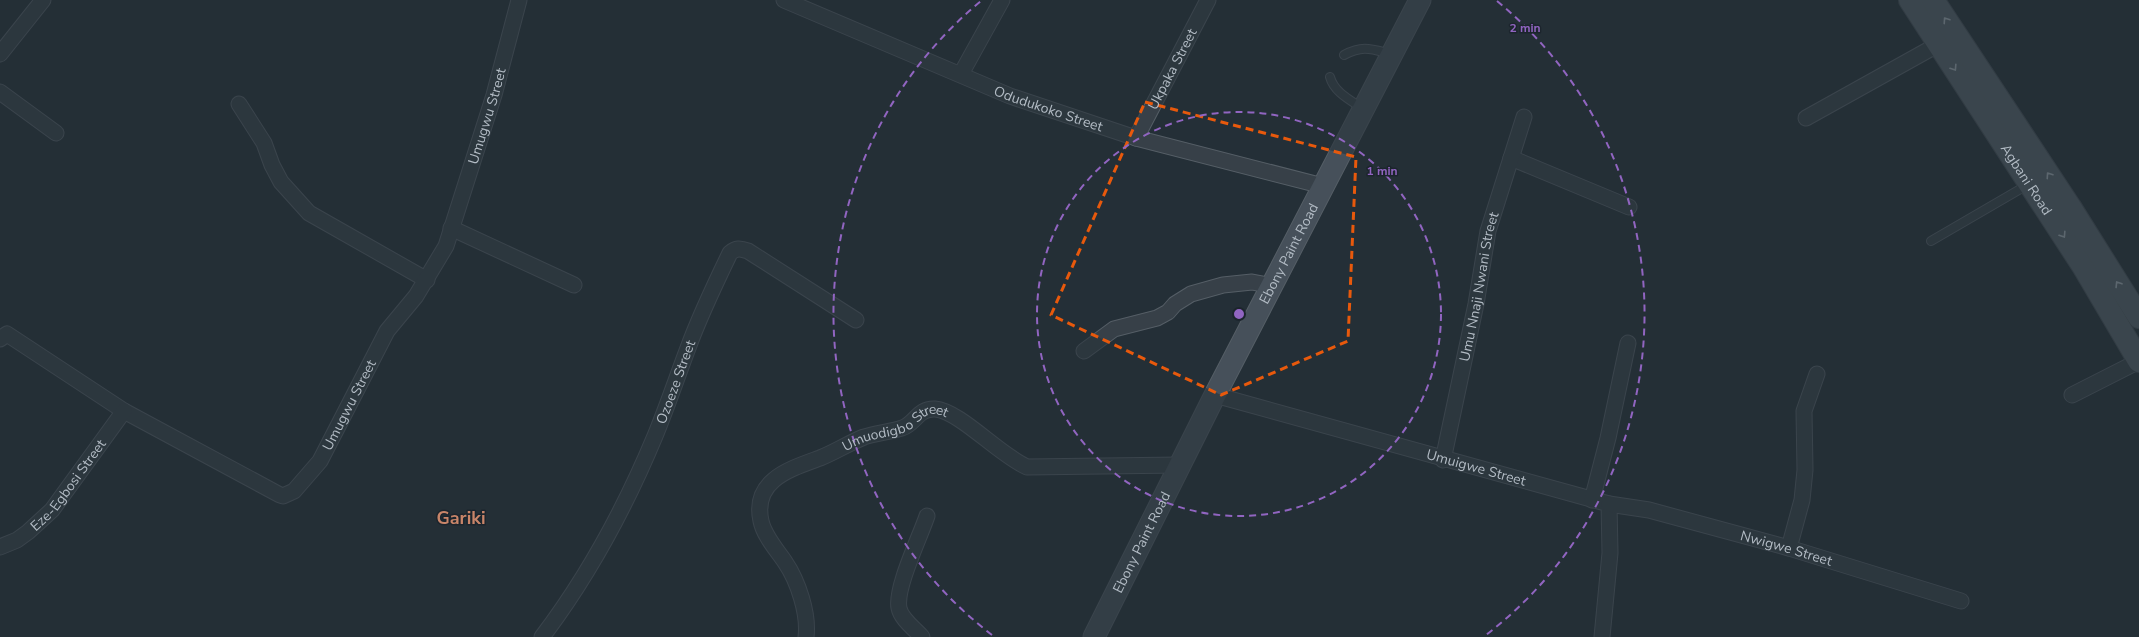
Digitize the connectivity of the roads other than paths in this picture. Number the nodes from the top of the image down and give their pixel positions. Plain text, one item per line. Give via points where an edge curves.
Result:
1 (43, 0) edge
2 (519, 0) edge
3 (1002, 0) edge
4 (1208, 0) edge
5 (1420, 0) edge
6 (1910, 0) edge
7 (1932, 0) edge
8 (793, 2) edge
9 (1939, 44) junction
10 (0, 54) edge
11 (1392, 54) junction
12 (1344, 55) dead end
13 (961, 74) junction
14 (1330, 77) dead end
15 (0, 92) edge
16 (239, 104) dead end
17 (1363, 109) junction
18 (1524, 117) dead end
19 (1806, 118) dead end
20 (56, 133) dead end
21 (1136, 138) junction
22 (1511, 158) junction
23 (2030, 184) junction
24 (1323, 186) junction
25 (1629, 207) dead end
26 (451, 228) junction
27 (1931, 242) dead end
28 (427, 280) junction
29 (574, 285) dead end
30 (1272, 286) junction
31 (2139, 317) edge
32 (856, 320) dead end
33 (2, 333) edge
34 (1628, 344) dead end
35 (1084, 351) dead end
36 (2139, 361) edge
37 (1817, 374) dead end
38 (1215, 395) junction
39 (2072, 395) dead end
40 (124, 411) junction
41 (1443, 460) junction
42 (1180, 465) junction
43 (1592, 500) junction
44 (1609, 504) junction
45 (927, 516) dead end
46 (0, 546) edge
47 (1789, 548) junction
48 (1961, 601) dead end
49 (542, 637) edge
50 (806, 637) edge
51 (922, 637) edge
52 (1094, 637) edge
53 (1602, 637) edge

1 - 10 street
2 - 26 street, Umugwu Street via 494,95
3 - 13 street
4 - 21 street, Ukpaka Street
5 - 11 street, Ebony Paint Road
6 - 9 main road, Agbani Road
31 -> 7 main road, Agbani Road via 2070,207
8 - 13 street, Odudukoko Street
9 - 19 street
9 -> 23 main road, Agbani Road
11 - 12 lane via 1363,47
11 - 17 street, Ebony Paint Road
13 - 21 street, Odudukoko Street via 1010,96
14 - 17 lane via 1339,92
15 - 20 street
16 - 28 street via 264,143 281,182 309,213
17 - 24 street, Ebony Paint Road
18 - 22 street, Umu Nnaji Nwani Street
21 - 24 street, Odudukoko Street
22 - 25 street
22 - 41 street, Umu Nnaji Nwani Street via 1488,231 1476,304
23 - 27 lane
23 -> 36 main road, Agbani Road via 2083,266
24 - 30 street, Ebony Paint Road
26 - 28 street, Umugwu Street via 446,246
26 - 29 street
28 - 40 street, Umugwu Street via 408,309 387,331 320,461 309,476 284,496
30 - 35 street via 1252,282 1223,285 1191,294 1157,318 1114,329
30 - 38 street, Ebony Paint Road
32 - 49 street, Ozoeze Street via 748,251 741,248 730,253 713,286 655,436 624,504 578,587
33 - 40 street, Umugwu Street
34 - 43 street via 1610,431
36 - 39 street
37 - 47 street via 1804,411 1805,470 1802,500
38 - 41 street, Umuigwe Street
38 - 42 street, Ebony Paint Road
40 - 46 street, Eze-Egbosi Street via 52,510 17,540
41 - 43 street, Umuigwe Street
42 - 50 street, Umuodigbo Street via 1026,467 950,414 934,409 917,415 908,426 864,437 792,468 780,474 762,494 761,522 767,537 798,584 805,614
42 - 52 street, Ebony Paint Road
43 - 44 street, Umuigwe Street
44 - 47 street, Nwigwe Street via 1649,510
44 - 53 street via 1610,553
45 - 51 street via 903,580 898,602 902,615
47 - 48 street, Nwigwe Street

